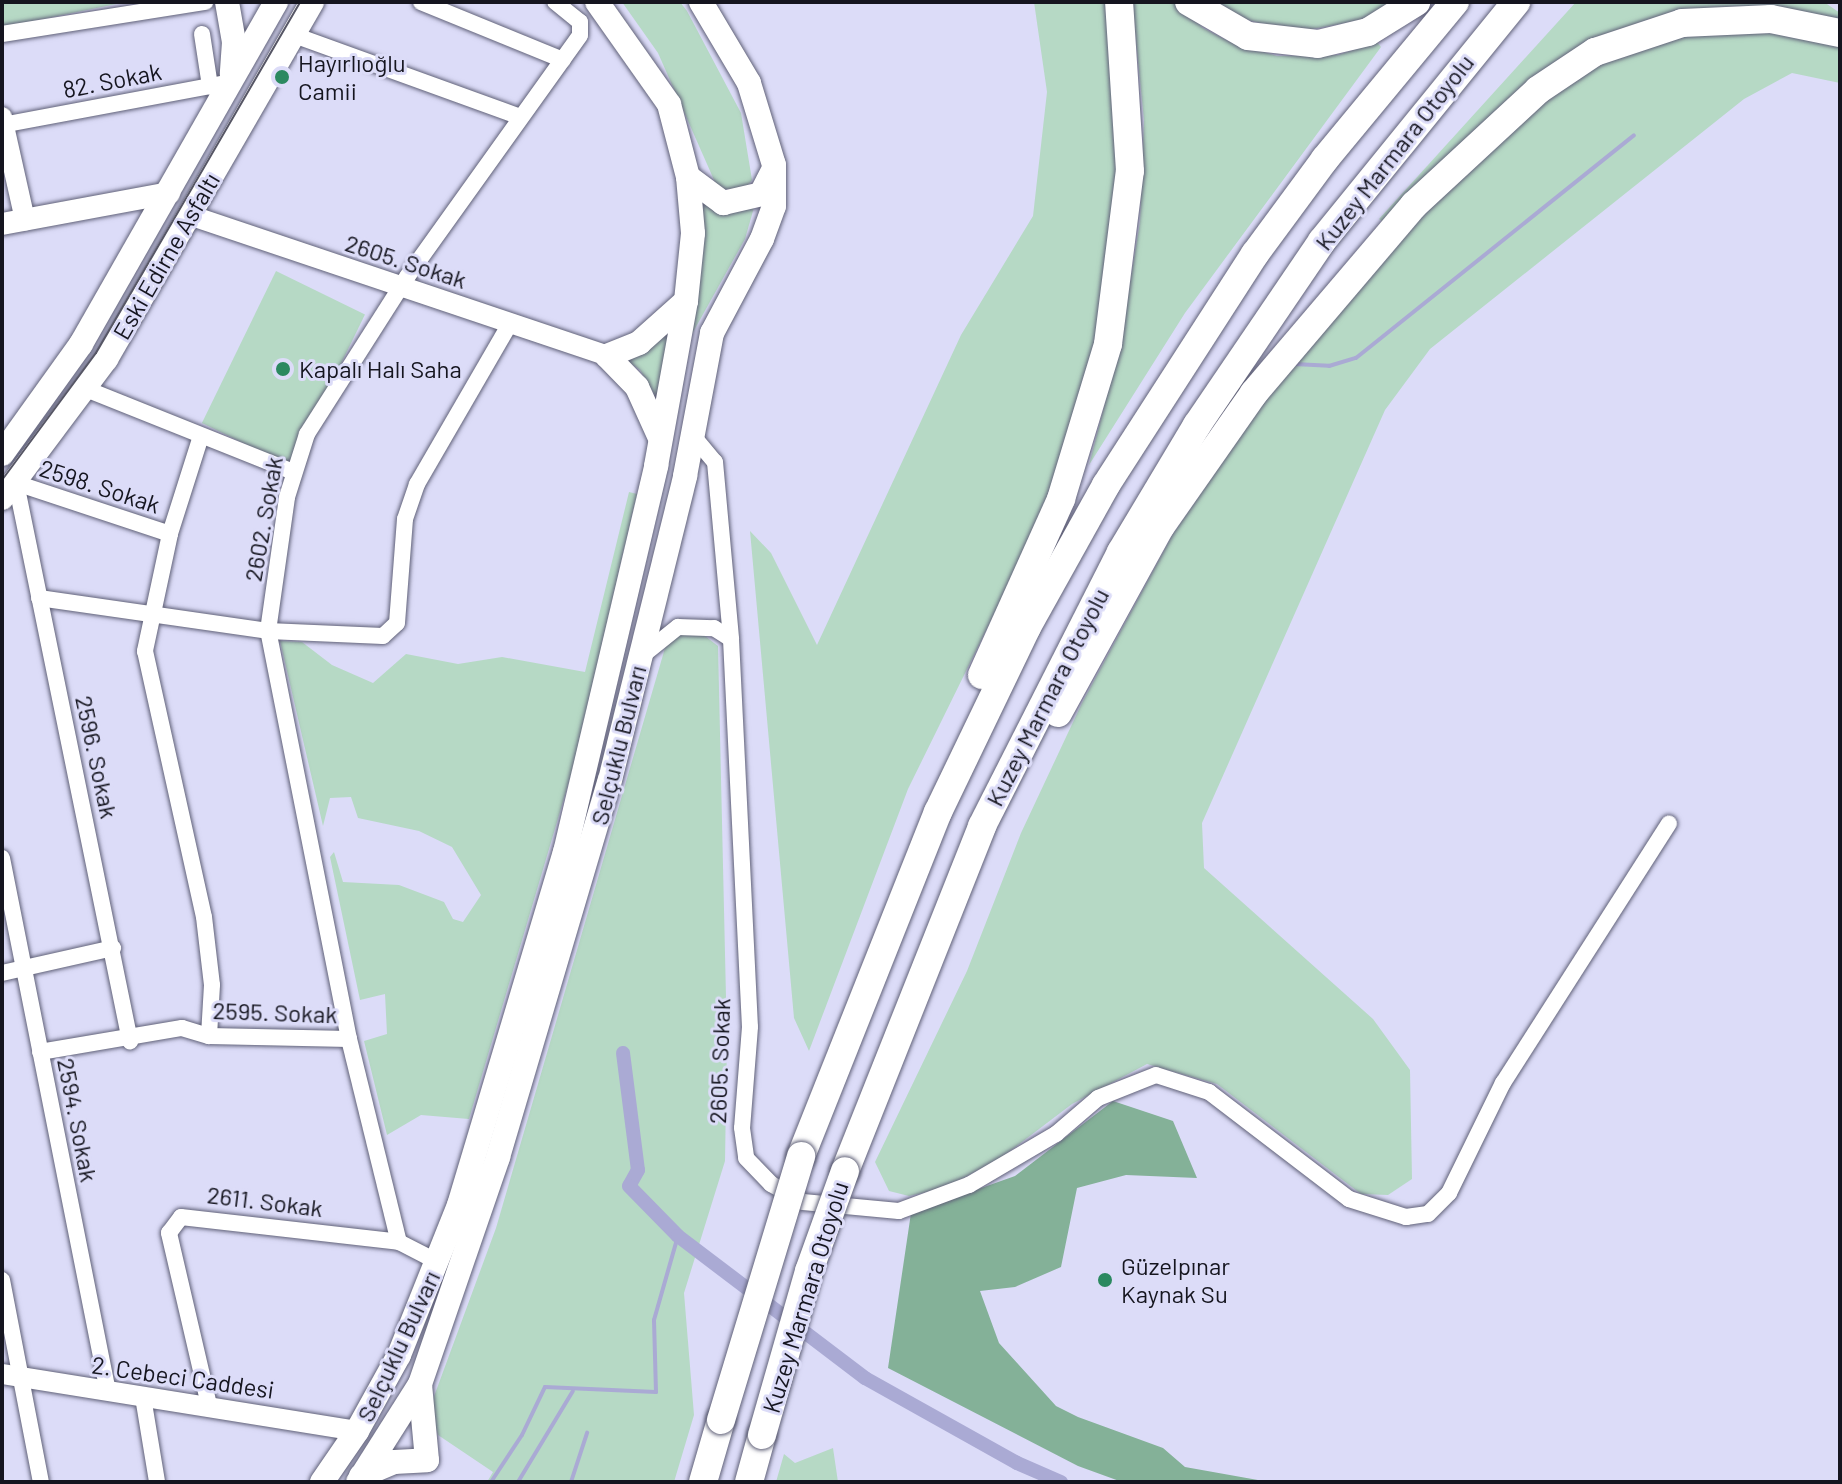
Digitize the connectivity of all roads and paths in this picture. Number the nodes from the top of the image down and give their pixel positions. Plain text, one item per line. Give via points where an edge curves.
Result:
1 (205, 2) edge
2 (227, 2) edge
3 (276, 2) edge
4 (312, 2) edge
5 (421, 2) edge
6 (555, 2) edge
7 (701, 2) edge
8 (1119, 2) edge
9 (1189, 2) edge
10 (1416, 2) edge
11 (1455, 2) edge
12 (1516, 2) edge
13 (597, 4) edge
14 (1840, 33) edge
15 (2, 34) edge
16 (202, 34) dead end
17 (294, 35) junction
18 (563, 60) junction
19 (220, 84) junction
20 (520, 117) junction
21 (2, 122) edge
22 (774, 165) junction
23 (688, 177) junction
24 (169, 193) junction
25 (189, 215) junction
26 (25, 220) junction
27 (2, 224) edge
28 (401, 287) junction
29 (686, 301) junction
30 (511, 322) junction
31 (607, 356) junction
32 (86, 389) junction
33 (201, 436) junction
34 (693, 436) junction
35 (660, 440) junction
36 (2, 454) edge
37 (293, 472) junction
38 (9, 491) edge
39 (170, 534) junction
40 (39, 598) junction
41 (149, 617) junction
42 (268, 631) junction
43 (731, 639) junction
44 (639, 659) junction
45 (1669, 823) dead end
46 (982, 826) junction
47 (2, 858) edge
48 (905, 888) junction
49 (113, 948) junction
50 (22, 968) junction
51 (2, 973) edge
52 (209, 1036) junction
53 (349, 1039) junction
54 (130, 1041) junction
55 (40, 1052) junction
56 (399, 1242) junction
57 (438, 1262) junction
58 (2, 1280) edge
59 (12, 1377) edge
60 (420, 1384) junction
61 (108, 1392) junction
62 (143, 1397) junction
63 (209, 1405) junction
64 (357, 1431) junction
65 (359, 1479) edge
66 (41, 1482) edge
67 (157, 1482) edge
68 (322, 1482) edge
69 (703, 1482) edge
70 (749, 1482) edge

1 - 15 street
2 - 19 main road via 235,58
3 - 19 main road, Eski Edirne Asfaltı
4 - 17 main road, Eski Edirne Asfaltı
5 - 18 street
6 - 18 street, 2602. Sokak via 580,22 580,35
7 - 22 main road, Selçuklu Bulvarı via 749,83
8 - 48 highway via 1130,171 1120,280 1099,381 1061,499 949,751
9 - 10 highway via 1223,27 1248,36 1318,44 1368,32
11 - 48 highway, Kuzey Marmara Otoyolu via 1325,159 1177,368 1027,627
12 - 46 highway, Kuzey Marmara Otoyolu via 1341,216 1197,425 1075,637
13 - 23 main road, Selçuklu Bulvarı via 669,104
14 - 46 highway via 1745,18 1682,23 1623,40 1538,90 1463,157 1309,324 1202,464 1120,596 1038,750
16 - 19 street
17 - 20 street
17 - 25 main road, Eski Edirne Asfaltı
18 - 20 street, 2602. Sokak
19 - 21 street, 82. Sokak
19 - 24 main road, Eski Edirne Asfaltı
20 - 28 street, 2602. Sokak
21 - 26 street
22 - 23 main road via 761,194 744,201 723,203
22 - 34 main road, Selçuklu Bulvarı via 774,206 712,333
23 - 29 main road, Selçuklu Bulvarı via 693,233
24 - 26 main road
24 - 36 main road, Eski Edirne Asfaltı via 55,386
25 - 28 street, 2605. Sokak
25 - 32 main road, Eski Edirne Asfaltı
26 - 27 main road
28 - 30 street, 2605. Sokak
28 - 37 street, 2602. Sokak via 307,434
29 - 31 main road via 639,343
29 - 35 main road, Selçuklu Bulvarı
30 - 31 street, 2605. Sokak
30 - 42 street via 417,484 405,519 397,623 383,636
31 - 35 main road via 648,404
32 - 33 street
32 - 38 main road, Eski Edirne Asfaltı
33 - 37 street
33 - 39 street
34 - 43 street via 715,462
34 - 44 main road, Selçuklu Bulvarı
35 - 57 main road, Selçuklu Bulvarı via 529,986
37 - 42 street, 2602. Sokak
38 - 39 street, 2598. Sokak
38 - 40 street, 2596. Sokak
39 - 41 street
40 - 41 street
40 - 49 street, 2596. Sokak
41 - 42 street
41 - 52 street via 145,651 208,944
42 - 53 street, 2602. Sokak
43 - 44 street via 714,628 678,627
43 - 45 street, 2605. Sokak via 750,1027 742,1128 746,1158 771,1184 803,1202 899,1211 969,1185 1056,1134 1118,1087 1156,1075 1209,1092 1349,1199 1406,1217 1428,1214 1449,1193 1503,1083
44 - 60 main road, Selçuklu Bulvarı via 585,876 498,1157
46 - 70 highway, Kuzey Marmara Otoyolu, bridge via 809,1271
47 - 50 street, 2594. Sokak
48 - 69 highway, Kuzey Marmara Otoyolu, bridge via 801,1156
49 - 50 street
49 - 54 street, 2596. Sokak
50 - 51 street
50 - 55 street, 2594. Sokak
52 - 53 street, 2595. Sokak
52 - 54 street, 2595. Sokak via 182,1028
53 - 56 street, 2595. Sokak
54 - 55 street, 2595. Sokak
55 - 61 street, 2594. Sokak
56 - 57 street, 2611. Sokak
56 - 63 street, 2611. Sokak via 193,1216 174,1222 169,1233
57 - 64 main road, Selçuklu Bulvarı via 399,1355
58 - 59 street
59 - 61 street, 2. Cebeci Caddesi
59 - 66 street
60 - 65 main road, Selçuklu Bulvarı
60 - 65 main road via 427,1460 394,1462
61 - 62 street, 2. Cebeci Caddesi
62 - 63 street, 2. Cebeci Caddesi
62 - 67 street
63 - 64 street, 2. Cebeci Caddesi
64 - 68 main road, Selçuklu Bulvarı

